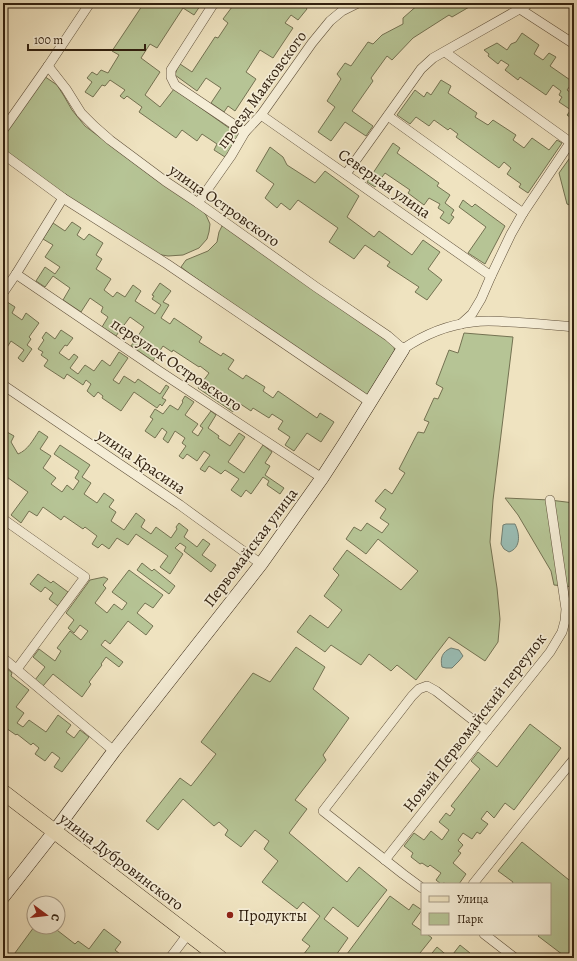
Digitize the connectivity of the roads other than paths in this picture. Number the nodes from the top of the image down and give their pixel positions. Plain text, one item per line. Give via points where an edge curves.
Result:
1 (90, 3) edge
2 (214, 3) edge
3 (358, 3) edge
4 (530, 3) edge
5 (520, 9) junction
6 (574, 44) edge
7 (445, 52) junction
8 (48, 66) junction
9 (261, 115) junction
10 (388, 116) junction
11 (3, 130) edge
12 (246, 132) junction
13 (572, 140) edge
14 (3, 154) edge
15 (346, 174) junction
16 (62, 198) junction
17 (198, 203) junction
18 (523, 213) junction
19 (16, 274) junction
20 (491, 276) junction
21 (3, 293) edge
22 (461, 324) junction
23 (574, 327) edge
24 (403, 349) junction
25 (3, 385) edge
26 (370, 402) junction
27 (322, 478) junction
28 (550, 500) dead end
29 (3, 519) edge
30 (261, 564) junction
31 (3, 658) edge
32 (17, 669) junction
33 (487, 731) junction
34 (114, 751) junction
35 (574, 759) edge
36 (3, 792) edge
37 (54, 832) junction
38 (385, 860) junction
39 (474, 883) edge
40 (421, 887) edge
41 (3, 897) edge
42 (188, 934) junction
43 (485, 935) edge
44 (170, 958) edge
45 (220, 958) edge
46 (515, 958) edge

1 - 8 street
2 - 12 street via 171,70 171,77 175,85
3 - 9 street, проезд Маяковского via 330,21
4 - 5 street
5 - 6 street
5 - 7 street
7 - 10 street via 433,58 421,69
7 - 13 street
8 - 11 street
8 - 17 street, улица Островского via 81,113 94,126 147,168
9 - 12 street, проезд Маяковского
9 - 15 street, Северная улица
10 - 15 street
10 - 18 street
12 - 17 street, проезд Маяковского
13 - 18 street
14 - 16 street
15 - 20 street, Северная улица
16 - 19 street
16 - 26 street via 167,264
17 - 24 street, улица Островского
18 - 20 street
19 - 21 street
19 - 27 street, переулок Островского
20 - 22 street via 472,314
22 - 23 street, Первомайская улица via 495,321
22 - 24 street, Первомайская улица via 423,336
24 - 26 street, Первомайская улица
25 - 30 street, улица Красина via 173,500
26 - 27 street, Первомайская улица
27 - 30 street, Первомайская улица
28 - 33 street, Новый Первомайский переулок via 566,609 562,632 550,652
29 - 32 street via 85,577
30 - 34 street, Первомайская улица
31 - 32 street
32 - 34 street
33 - 38 street, Новый Первомайский переулок
33 - 38 street via 427,686 412,696 323,811
34 - 37 street, Первомайская улица
35 - 39 street
36 - 37 main road, улица Дубровинского
37 - 41 street, Первомайская улица
37 - 42 main road, улица Дубровинского
38 - 40 street
42 - 44 street
42 - 45 main road, улица Дубровинского
43 - 46 street

